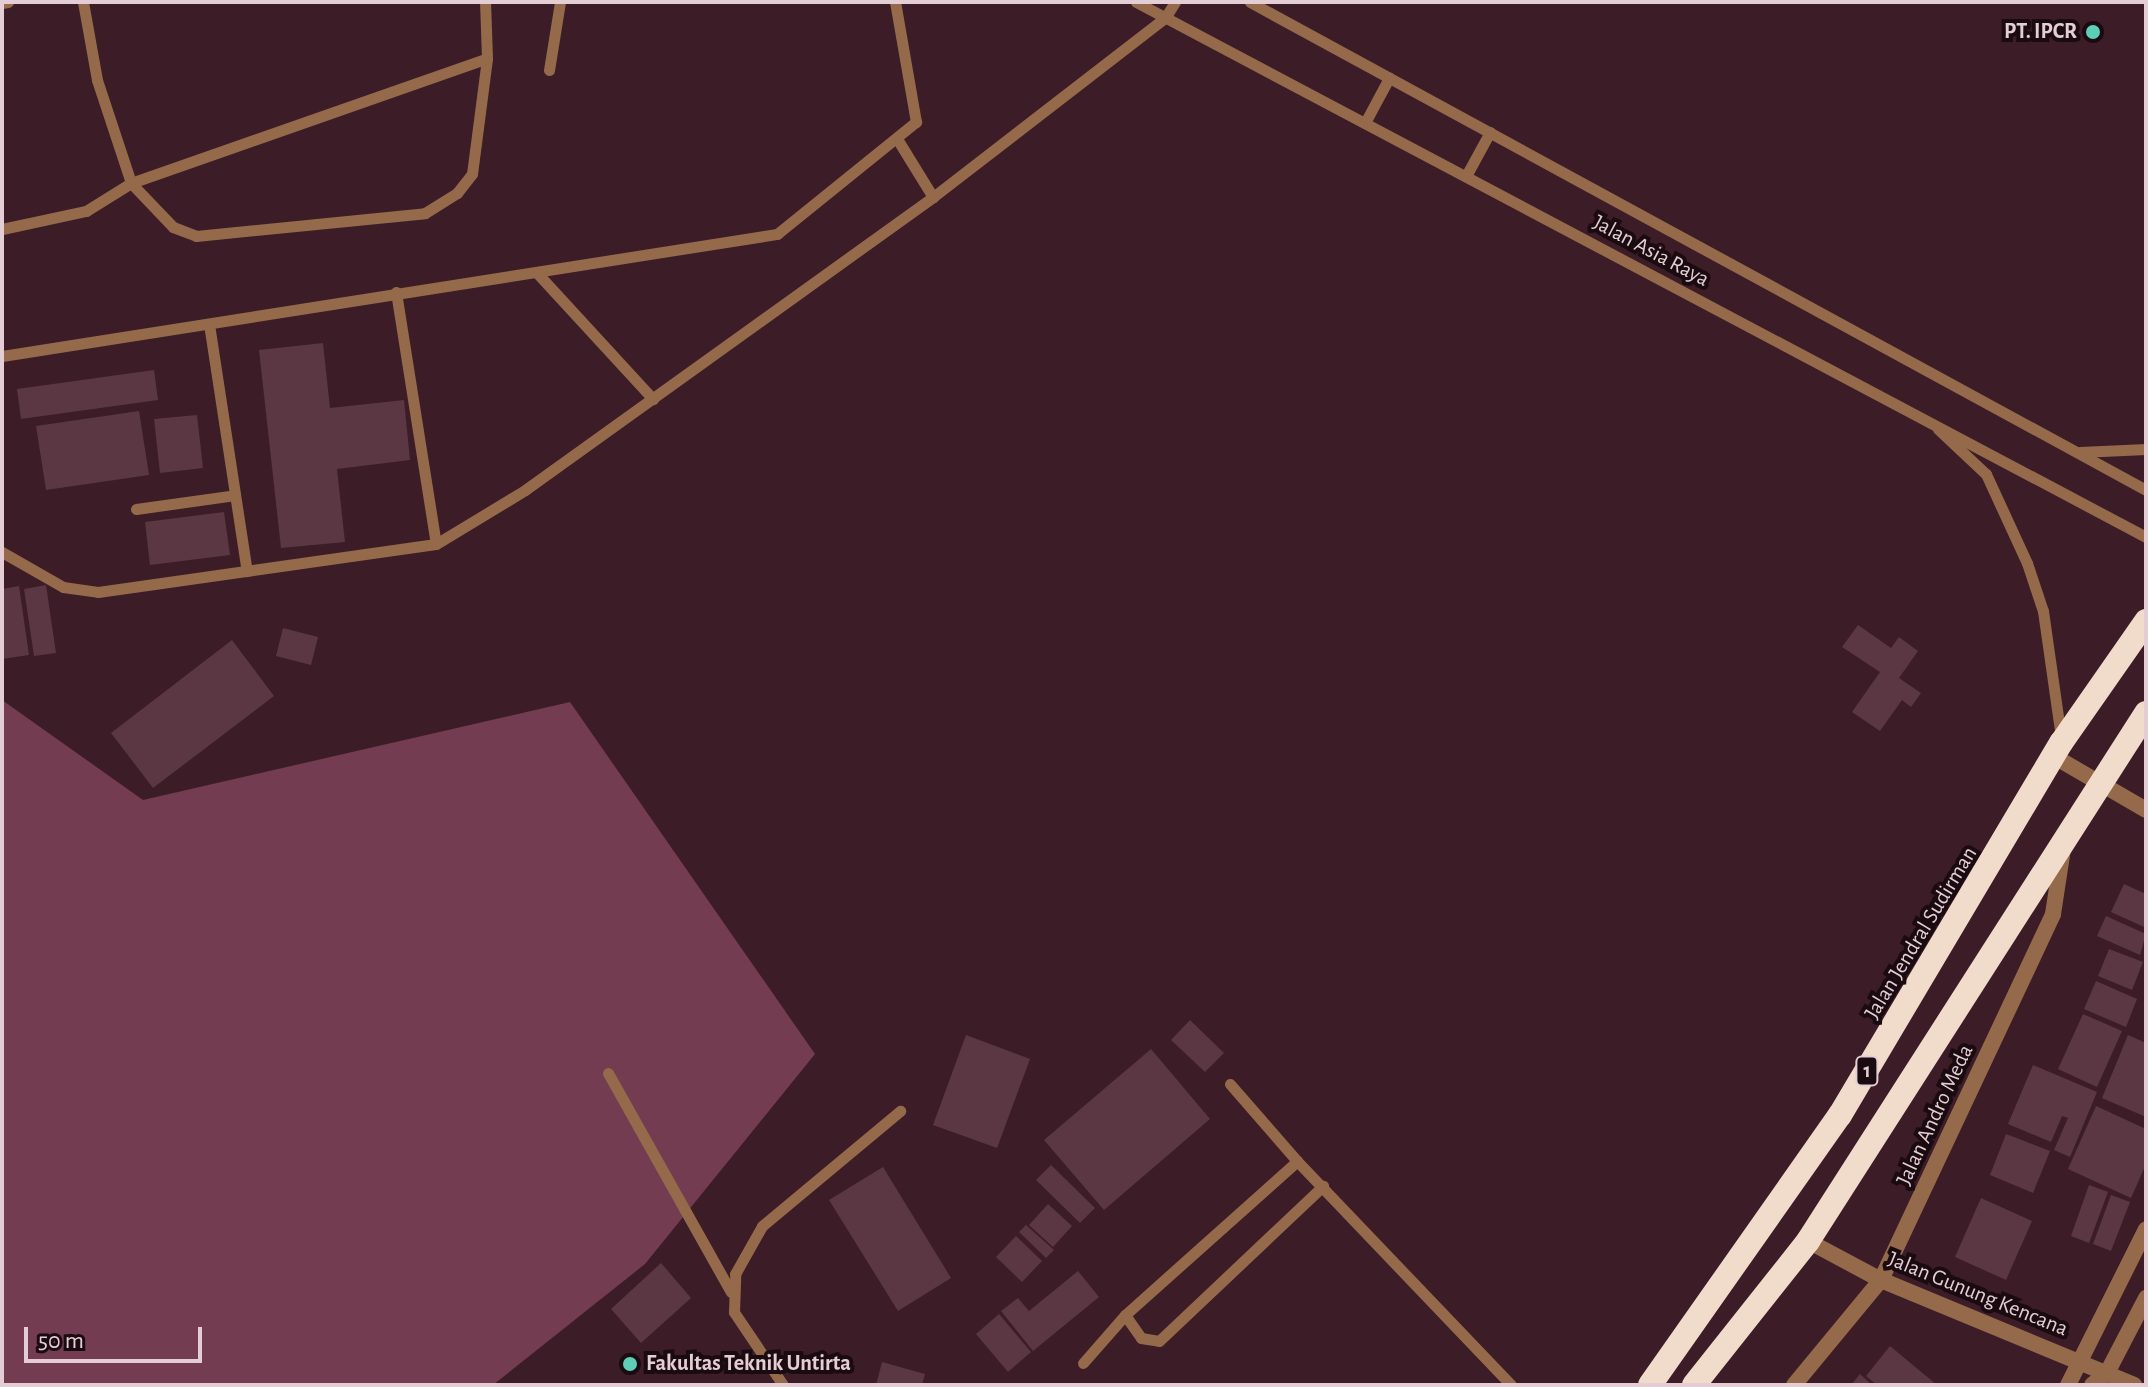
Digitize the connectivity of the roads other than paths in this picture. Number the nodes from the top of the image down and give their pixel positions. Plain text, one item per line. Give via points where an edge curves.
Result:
1 (83, 2) edge
2 (485, 2) edge
3 (560, 2) edge
4 (895, 2) edge
5 (1136, 2) edge
6 (1175, 2) edge
7 (1250, 2) edge
8 (1165, 18) junction
9 (487, 58) junction
10 (549, 70) dead end
11 (1389, 78) junction
12 (1367, 119) junction
13 (1490, 132) junction
14 (899, 142) junction
15 (1466, 176) junction
16 (131, 183) junction
17 (933, 197) junction
18 (2, 229) edge
19 (538, 274) junction
20 (396, 292) junction
21 (209, 324) junction
22 (2, 356) edge
23 (653, 399) junction
24 (1926, 418) junction
25 (2146, 449) edge
26 (2080, 452) junction
27 (2146, 490) edge
28 (235, 495) junction
29 (136, 509) dead end
30 (2146, 537) edge
31 (436, 544) junction
32 (2, 552) edge
33 (247, 571) junction
34 (2146, 621) edge
35 (2146, 713) edge
36 (2058, 750) junction
37 (2096, 786) junction
38 (2146, 810) edge
39 (2064, 838) junction
40 (608, 1073) dead end
41 (1230, 1084) dead end
42 (900, 1111) dead end
43 (1297, 1161) junction
44 (1323, 1186) junction
45 (2146, 1229) edge
46 (1808, 1241) junction
47 (1881, 1280) junction
48 (731, 1292) junction
49 (2146, 1298) edge
50 (1125, 1315) junction
51 (2077, 1358) junction
52 (1083, 1363) dead end
53 (2107, 1373) junction
54 (783, 1385) edge
55 (1511, 1385) edge
56 (1650, 1385) edge
57 (1694, 1385) edge
58 (1794, 1385) edge
59 (2068, 1385) edge
60 (2092, 1385) edge
61 (2134, 1385) edge

1 - 16 lane via 97,80
2 - 9 lane
3 - 10 lane
4 - 14 lane via 917,116
5 - 8 lane, Jalan Asia Raya
6 - 8 lane
7 - 11 lane, Jalan Asia Raya
8 - 12 lane, Jalan Asia Raya
8 - 17 lane
9 - 16 lane
9 - 16 lane via 472,174 425,213 196,236 173,227
11 - 12 lane
11 - 13 lane, Jalan Asia Raya
12 - 15 lane, Jalan Asia Raya
13 - 15 lane
13 - 26 lane, Jalan Asia Raya
14 - 17 lane
14 - 19 lane via 777,234
15 - 24 lane, Jalan Asia Raya
16 - 18 lane via 86,211
17 - 23 lane
19 - 20 lane
19 - 23 lane
20 - 21 lane
20 - 31 lane
21 - 22 lane
21 - 28 lane
23 - 31 lane
24 - 30 lane, Jalan Asia Raya
24 - 36 lane via 1986,474 2027,563 2043,611
25 - 26 lane
26 - 27 lane, Jalan Asia Raya
28 - 29 lane
28 - 33 lane
31 - 33 lane
32 - 33 lane via 63,587 98,592
34 - 36 highway, Jalan Jendral Sudirman / 1
35 - 37 highway, 1
36 - 37 street
36 - 56 highway, Jalan Jendral Sudirman / 1 via 1840,1115
37 - 38 street
37 - 39 highway, 1
39 - 46 highway, 1
39 - 47 street, Jalan Andro Meda via 2053,914
40 - 48 lane
41 - 43 lane
42 - 48 lane via 762,1226
43 - 44 lane
43 - 50 lane
44 - 50 lane via 1159,1341 1141,1338
44 - 55 lane
45 - 51 street
46 - 47 street, Jalan Gunung Kencana
46 - 57 highway, 1
47 - 51 street, Jalan Gunung Kencana
47 - 58 street, Jalan Andro Meda
48 - 54 lane via 752,1346
49 - 53 street
50 - 52 lane
51 - 53 street, Jalan Gunung Kencana
51 - 59 street
53 - 60 street
53 - 61 street, Jalan Gunung Kencana

